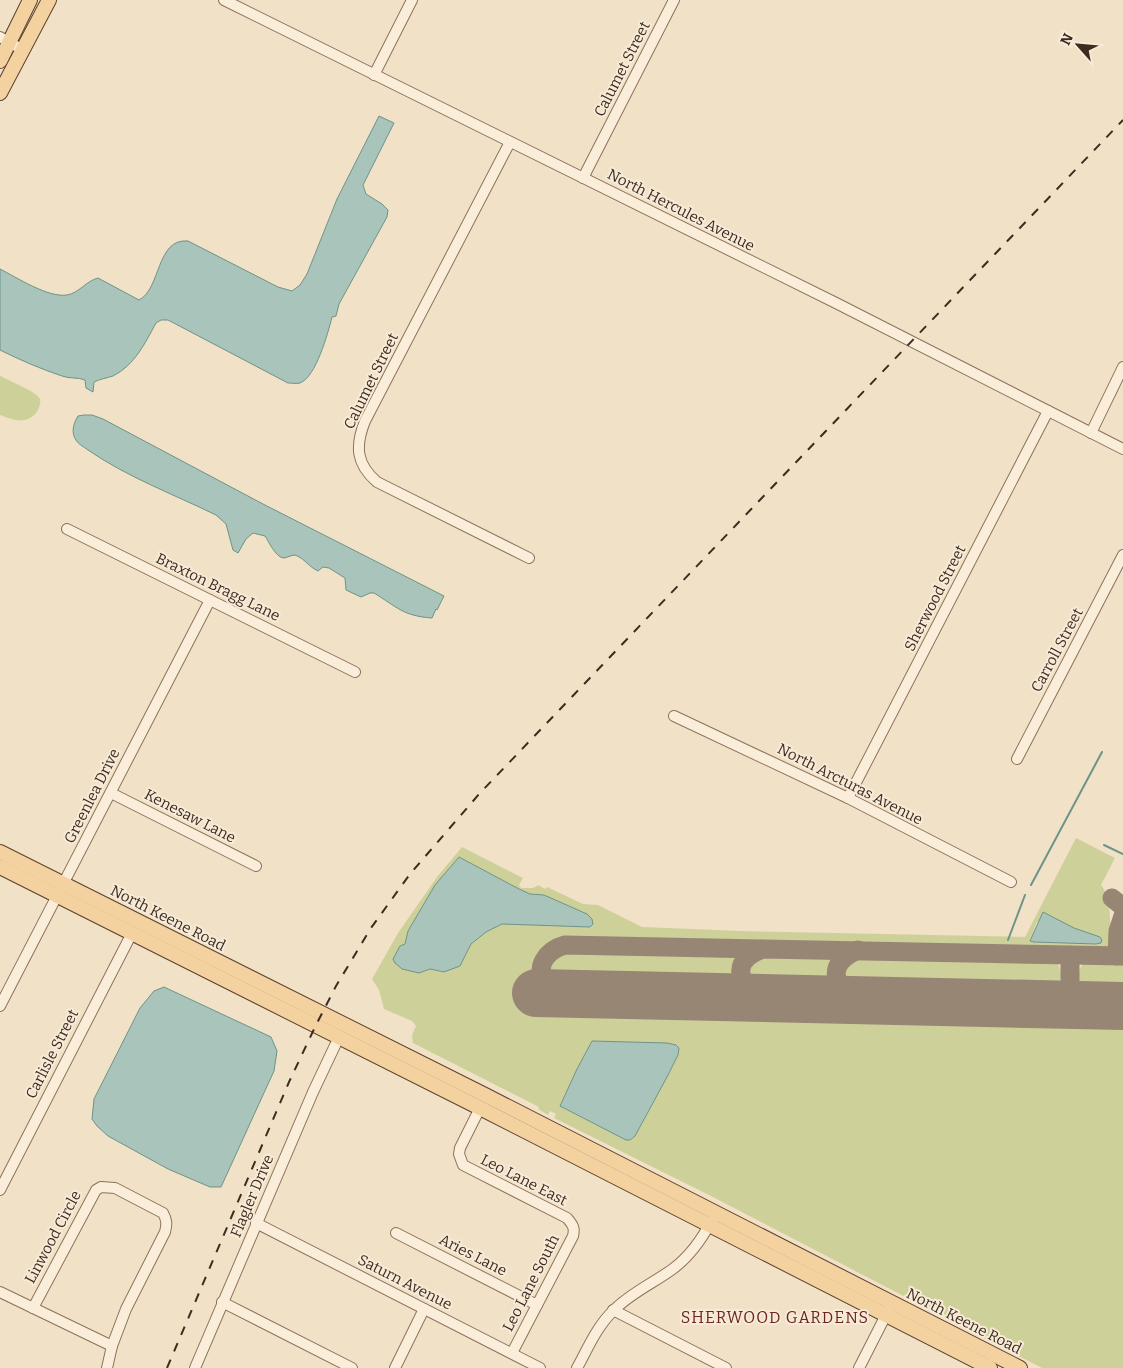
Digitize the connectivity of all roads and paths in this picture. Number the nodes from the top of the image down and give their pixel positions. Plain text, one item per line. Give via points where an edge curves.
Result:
1 (30, 0) edge
2 (45, 0) edge
3 (49, 0) edge
4 (224, 0) edge
5 (412, 0) edge
6 (674, 0) edge
7 (41, 16) junction
8 (5, 40) edge
9 (23, 50) junction
10 (0, 61) edge
11 (374, 75) junction
12 (0, 93) edge
13 (510, 142) junction
14 (583, 178) junction
15 (1123, 367) edge
16 (1048, 412) junction
17 (1090, 433) junction
18 (1123, 449) edge
19 (67, 529) dead end
20 (1123, 555) edge
21 (529, 558) dead end
22 (210, 600) junction
23 (355, 672) dead end
24 (674, 716) dead end
25 (1017, 759) dead end
26 (110, 793) junction
27 (848, 798) junction
28 (0, 852) edge
29 (256, 866) dead end
30 (0, 867) edge
31 (1011, 882) dead end
32 (60, 889) junction
33 (132, 933) junction
34 (0, 1006) edge
35 (319, 1019) junction
36 (339, 1037) junction
37 (480, 1108) junction
38 (0, 1190) edge
39 (713, 1219) junction
40 (256, 1223) junction
41 (573, 1225) joint
42 (396, 1232) dead end
43 (0, 1292) edge
44 (222, 1302) junction
45 (537, 1305) junction
46 (33, 1308) junction
47 (424, 1309) junction
48 (889, 1309) junction
49 (613, 1310) junction
50 (112, 1346) junction
51 (512, 1353) junction
52 (107, 1368) edge
53 (195, 1368) edge
54 (352, 1368) edge
55 (395, 1368) edge
56 (540, 1368) edge
57 (577, 1368) edge
58 (726, 1368) edge
59 (859, 1368) edge
60 (990, 1368) edge
61 (1020, 1368) edge

1 - 8 main road
2 - 7 main road
3 - 7 main road
4 - 11 street, North Hercules Avenue
5 - 11 street
6 - 14 street, Calumet Street
7 - 9 main road
8 - 9 street
8 - 10 main road
9 - 12 main road
11 - 13 street, North Hercules Avenue
13 - 14 street, North Hercules Avenue
13 - 21 street, Calumet Street via 365,421 358,445 364,467 378,482
14 - 16 street, North Hercules Avenue
15 - 17 street
16 - 17 street, North Hercules Avenue
16 - 27 street, Sherwood Street
17 - 18 street, North Hercules Avenue
19 - 22 street, Braxton Bragg Lane
20 - 25 street, Carroll Street
22 - 23 street, Braxton Bragg Lane
22 - 26 street, Greenlea Drive
24 - 27 street, North Arcturas Avenue
26 - 29 street, Kenesaw Lane
26 - 32 street, Greenlea Drive
27 - 31 street, North Arcturas Avenue
28 - 32 main road, North Keene Road
30 - 32 main road, North Keene Road
32 - 33 main road, North Keene Road
32 - 34 street, Greenlea Drive
32 - 35 main road, North Keene Road
33 - 35 main road, North Keene Road
33 - 38 street, Carlisle Street
35 - 36 main road
35 - 39 main road
36 - 37 main road
36 - 40 street, Flagler Drive
37 - 39 main road
37 - 41 street, Leo Lane East via 460,1148 464,1165 567,1218
39 - 48 main road
39 - 49 street via 699,1242 674,1268
40 - 44 street, Flagler Drive
40 - 47 street, Saturn Avenue
41 - 45 street, Leo Lane South via 572,1236
42 - 45 street, Aries Lane
43 - 46 street
44 - 53 street, Flagler Drive
44 - 54 street
45 - 51 street, Leo Lane South
46 - 50 street
46 - 50 street, Linwood Circle via 91,1195 101,1186 115,1188 158,1209 167,1224
47 - 51 street, Saturn Avenue
47 - 55 street
48 - 59 street
48 - 60 main road, North Keene Road
48 - 61 main road, North Keene Road
49 - 57 street via 598,1328
49 - 58 street
50 - 52 street
51 - 56 street, Saturn Avenue

